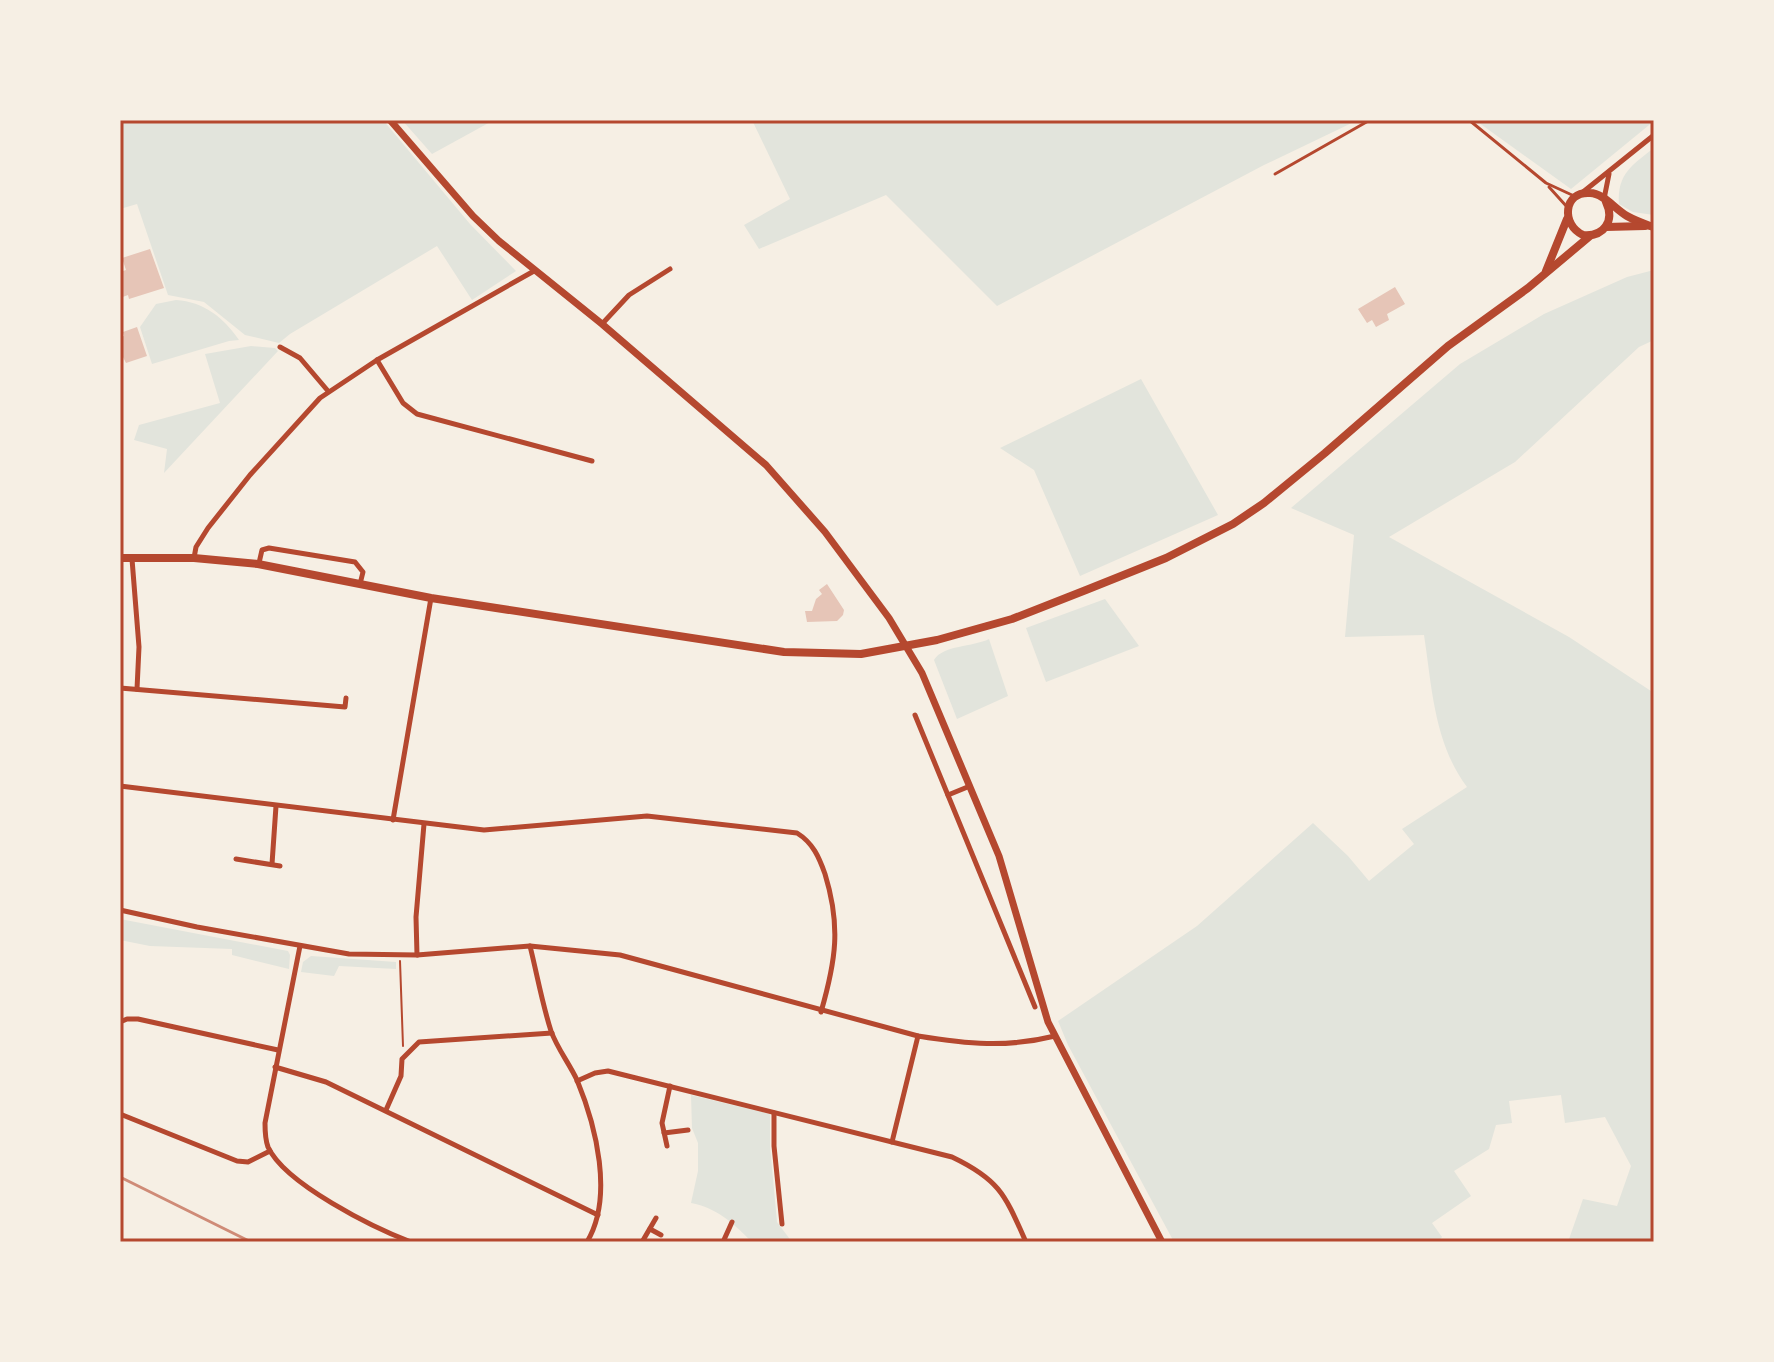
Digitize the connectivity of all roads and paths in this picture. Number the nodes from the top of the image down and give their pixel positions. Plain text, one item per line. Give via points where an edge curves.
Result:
1 (390, 120) edge
2 (1370, 120) edge
3 (1469, 120) edge
4 (1654, 135) edge
5 (1609, 173) junction
6 (1275, 174) dead end
7 (1546, 183) junction
8 (1578, 195) junction
9 (1605, 200) junction
10 (1568, 208) junction
11 (1567, 219) junction
12 (1652, 226) edge
13 (1606, 227) junction
14 (1590, 236) junction
15 (670, 269) dead end
16 (534, 271) junction
17 (1545, 272) junction
18 (602, 324) junction
19 (280, 347) dead end
20 (377, 360) junction
21 (328, 392) junction
22 (583, 448) dead end
23 (578, 458) junction
24 (592, 461) dead end
25 (120, 558) edge
26 (131, 558) junction
27 (194, 558) junction
28 (258, 564) junction
29 (360, 584) junction
30 (431, 598) junction
31 (908, 647) junction
32 (120, 688) edge
33 (137, 689) junction
34 (346, 698) dead end
35 (915, 715) dead end
36 (120, 786) edge
37 (971, 786) junction
38 (948, 795) junction
39 (276, 806) junction
40 (393, 820) junction
41 (424, 824) junction
42 (236, 859) dead end
43 (272, 864) junction
44 (280, 866) dead end
45 (120, 910) edge
46 (300, 946) junction
47 (530, 946) junction
48 (417, 955) junction
49 (400, 956) junction
50 (1035, 1007) dead end
51 (821, 1012) junction
52 (120, 1022) edge
53 (552, 1033) junction
54 (918, 1036) junction
55 (1055, 1036) junction
56 (410, 1049) junction
57 (278, 1050) junction
58 (275, 1067) junction
59 (577, 1081) junction
60 (670, 1086) junction
61 (386, 1110) junction
62 (774, 1113) junction
63 (120, 1114) edge
64 (688, 1130) dead end
65 (664, 1133) junction
66 (892, 1142) junction
67 (667, 1146) dead end
68 (270, 1151) junction
69 (598, 1215) junction
70 (656, 1218) dead end
71 (732, 1222) dead end
72 (782, 1224) dead end
73 (650, 1229) junction
74 (661, 1235) dead end
75 (411, 1242) edge
76 (587, 1242) edge
77 (642, 1242) edge
78 (723, 1242) edge
79 (1026, 1242) edge
80 (1162, 1242) edge

1 - 16 main road via 473,216
2 - 6 lane
3 - 7 lane
4 - 5 street
5 - 8 street
5 - 9 street
7 - 8 lane
7 - 10 lane
8 - 9 main road via 1592,193
8 - 10 main road
9 - 12 main road
9 - 13 main road via 1610,213
10 - 11 main road
11 - 14 main road via 1575,231
11 - 17 main road
12 - 13 main road
13 - 14 main road
14 - 17 main road
15 - 18 street via 629,295
16 - 18 main road
16 - 20 street
17 - 31 main road via 1233,524 1166,558 1012,619
18 - 31 main road via 766,465 825,532
19 - 21 street via 300,358
20 - 21 street
20 - 23 street via 403,403 417,414
21 - 27 street via 250,475 202,536
22 - 23 street
23 - 24 street
25 - 26 main road
26 - 27 main road
26 - 33 street
27 - 28 main road
28 - 29 main road
28 - 29 street via 262,550 269,548 355,562 363,572
29 - 30 main road
30 - 31 main road via 784,652 861,654
30 - 40 street
31 - 37 main road
32 - 33 street
33 - 34 street via 345,707
35 - 38 street
36 - 39 street
37 - 38 street
37 - 55 main road via 1003,868
38 - 50 street
39 - 40 street
39 - 43 street
40 - 41 street
41 - 48 street
41 - 51 street via 507,830 647,816 797,833 812,845 834,904 835,951
42 - 43 street
43 - 44 street
45 - 46 street
46 - 49 street
46 - 57 street
47 - 48 street
47 - 51 street via 620,955
47 - 53 street
48 - 49 street
49 - 56 path via 402,1045
51 - 54 street
52 - 57 street via 138,1019
53 - 56 street via 419,1042
53 - 59 street
54 - 55 street via 962,1044 1023,1044
54 - 66 street
55 - 80 main road
56 - 61 street
57 - 58 street
58 - 61 street via 326,1082
58 - 68 street via 265,1123
59 - 60 street via 608,1071
59 - 69 street via 598,1153
60 - 62 street
60 - 65 street
61 - 69 street
62 - 66 street
62 - 72 street
63 - 68 street via 237,1161 248,1162
64 - 65 street
65 - 67 street
66 - 79 street via 977,1169 1008,1202
68 - 75 street via 341,1210
69 - 76 street
70 - 73 street
71 - 78 street
73 - 74 street
73 - 77 street

